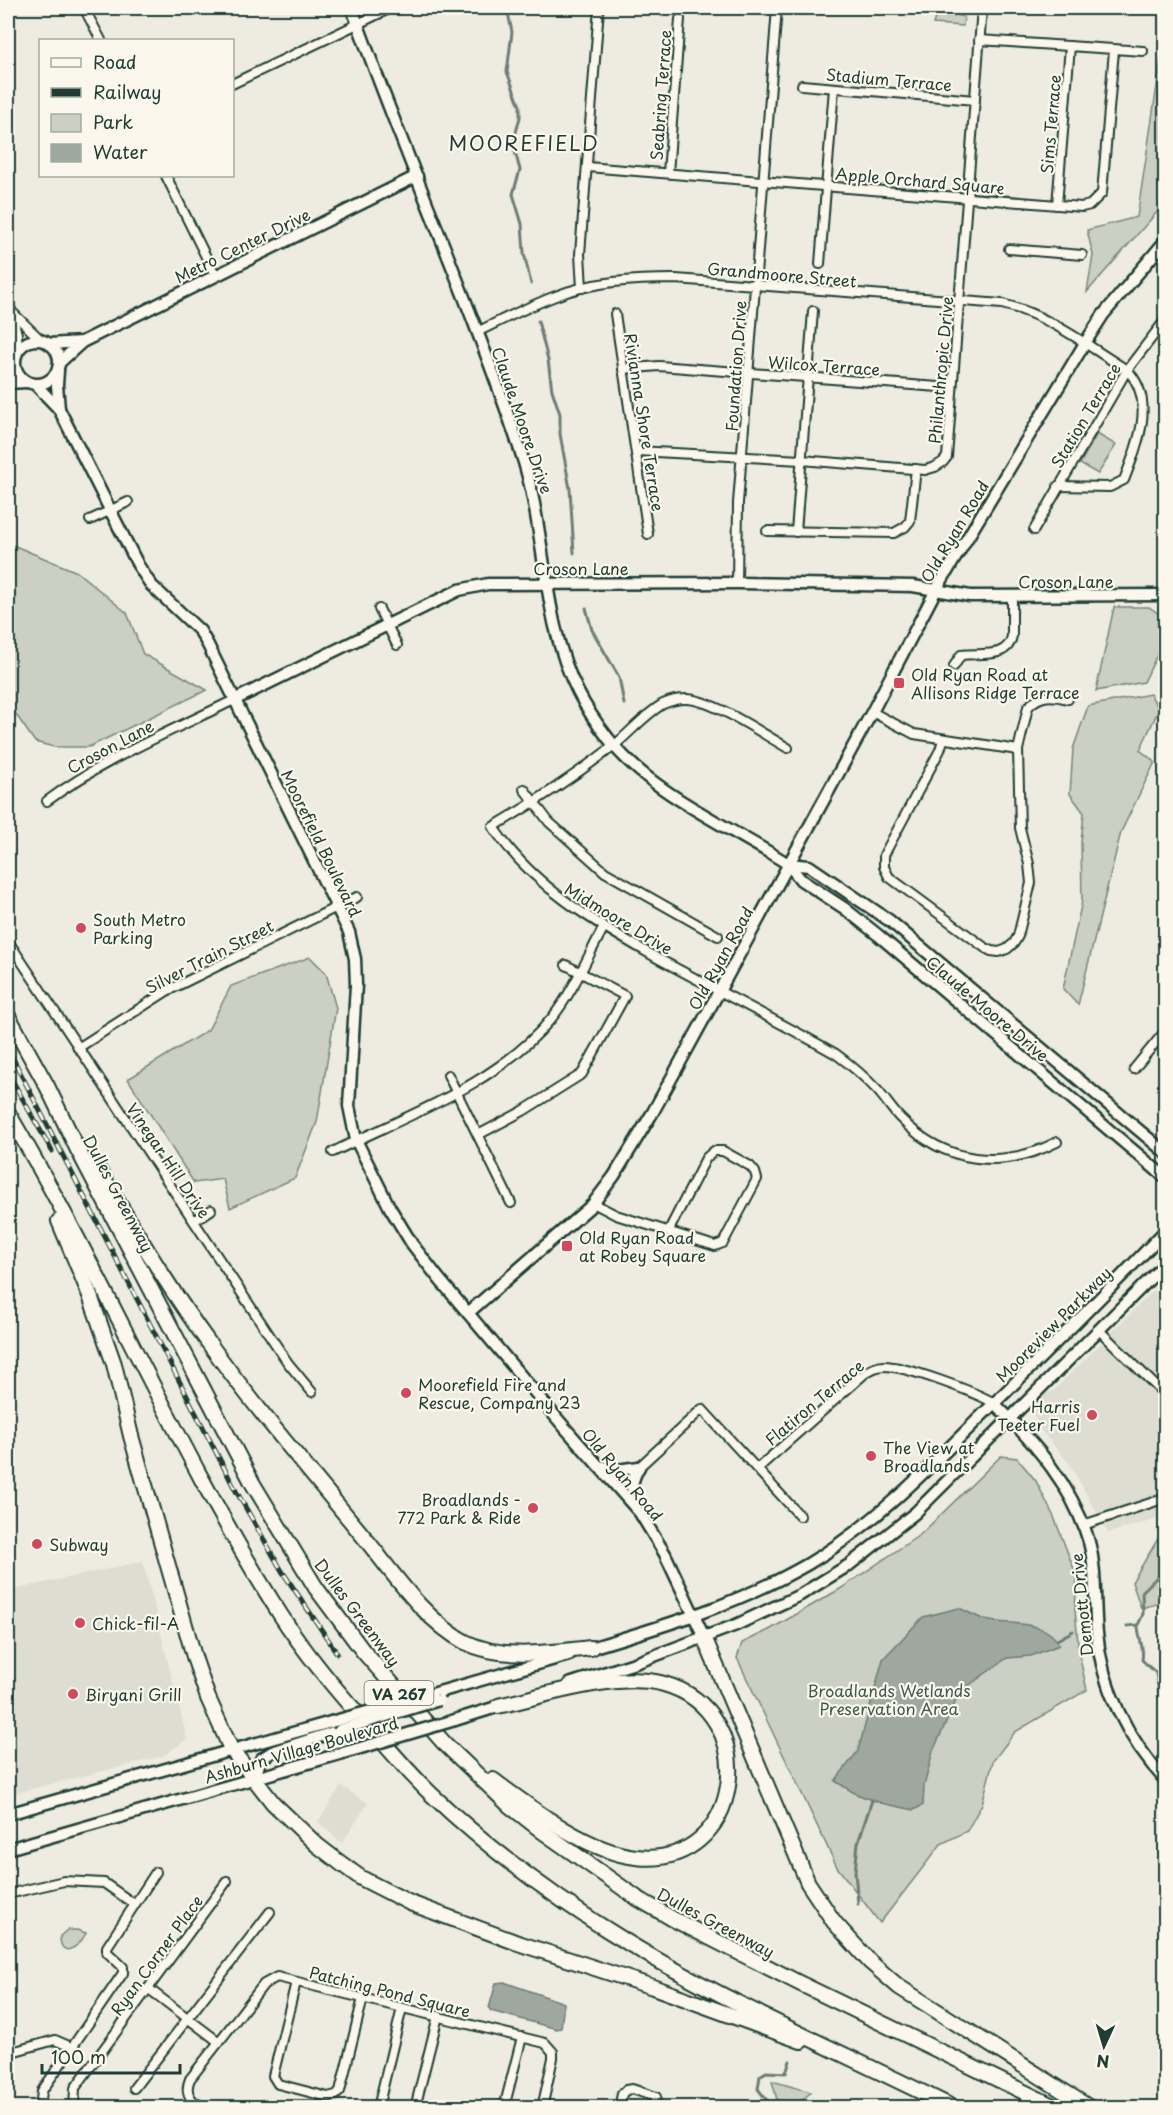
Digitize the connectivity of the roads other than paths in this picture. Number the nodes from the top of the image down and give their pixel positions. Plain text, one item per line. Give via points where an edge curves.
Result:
1 (84, 8) edge
2 (352, 8) edge
3 (391, 8) edge
4 (599, 8) edge
5 (777, 8) edge
6 (982, 8) edge
7 (680, 19) dead end
8 (358, 24) junction
9 (100, 39) edge
10 (980, 40) junction
11 (1070, 46) junction
12 (1113, 50) junction
13 (1143, 51) dead end
14 (234, 83) edge
15 (802, 85) dead end
16 (834, 88) junction
17 (975, 100) junction
18 (587, 167) junction
19 (668, 173) junction
20 (417, 176) junction
21 (166, 177) edge
22 (763, 181) junction
23 (826, 185) junction
24 (968, 197) junction
25 (1057, 205) junction
26 (1166, 240) edge
27 (1009, 249) dead end
28 (1082, 255) dead end
29 (820, 264) dead end
30 (215, 276) junction
31 (755, 285) junction
32 (582, 288) junction
33 (960, 301) junction
34 (813, 311) dead end
35 (615, 314) dead end
36 (1166, 319) edge
37 (477, 332) junction
38 (46, 342) junction
39 (82, 342) junction
40 (1085, 343) junction
41 (16, 355) junction
42 (59, 366) junction
43 (8, 369) edge
44 (623, 369) junction
45 (1127, 370) junction
46 (748, 372) junction
47 (808, 377) junction
48 (8, 383) edge
49 (32, 383) junction
50 (952, 388) junction
51 (59, 409) junction
52 (637, 451) junction
53 (742, 456) junction
54 (801, 460) junction
55 (916, 470) junction
56 (1058, 486) junction
57 (128, 502) dead end
58 (109, 511) junction
59 (90, 520) dead end
60 (1034, 530) dead end
61 (767, 531) dead end
62 (796, 532) junction
63 (648, 534) dead end
64 (548, 583) junction
65 (737, 583) junction
66 (936, 590) junction
67 (1166, 595) edge
68 (1012, 596) junction
69 (379, 609) dead end
70 (387, 625) junction
71 (397, 645) dead end
72 (954, 666) dead end
73 (1068, 699) dead end
74 (234, 700) junction
75 (872, 712) junction
76 (943, 740) junction
77 (614, 746) junction
78 (788, 748) dead end
79 (1018, 750) junction
80 (524, 789) dead end
81 (47, 801) dead end
82 (534, 802) junction
83 (788, 864) junction
84 (357, 897) dead end
85 (338, 906) junction
86 (604, 927) junction
87 (718, 936) dead end
88 (8, 941) edge
89 (566, 965) dead end
90 (580, 972) junction
91 (718, 991) junction
92 (8, 1016) edge
93 (1166, 1030) edge
94 (78, 1048) junction
95 (1134, 1069) dead end
96 (448, 1075) dead end
97 (47, 1086) junction
98 (456, 1092) junction
99 (8, 1113) edge
100 (478, 1135) junction
101 (356, 1140) junction
102 (1057, 1142) dead end
103 (333, 1152) dead end
104 (1166, 1153) edge
105 (42, 1171) junction
106 (1166, 1178) edge
107 (511, 1203) dead end
108 (593, 1203) junction
109 (211, 1210) dead end
110 (194, 1221) junction
111 (1166, 1230) edge
112 (668, 1232) junction
113 (1166, 1263) edge
114 (468, 1313) junction
115 (1099, 1330) junction
116 (312, 1392) dead end
117 (1166, 1396) edge
118 (994, 1403) junction
119 (1010, 1419) junction
120 (599, 1466) junction
121 (639, 1467) junction
122 (757, 1469) junction
123 (1166, 1498) edge
124 (640, 1513) junction
125 (800, 1516) dead end
126 (1083, 1525) junction
127 (694, 1617) junction
128 (704, 1637) junction
129 (591, 1648) junction
130 (436, 1697) junction
131 (498, 1706) junction
132 (444, 1743) junction
133 (231, 1749) junction
134 (254, 1779) junction
135 (1166, 1781) edge
136 (8, 1814) edge
137 (8, 1849) edge
138 (156, 1872) dead end
139 (227, 1881) dead end
140 (8, 1894) edge
141 (134, 1904) junction
142 (270, 1912) dead end
143 (296, 1982) junction
144 (149, 1989) junction
145 (363, 1998) junction
146 (402, 2008) junction
147 (438, 2016) junction
148 (189, 2018) junction
149 (522, 2037) junction
150 (219, 2042) junction
151 (72, 2047) junction
152 (8, 2053) edge
153 (877, 2070) junction
154 (134, 2088) dead end
155 (40, 2108) edge
156 (74, 2108) edge
157 (208, 2108) edge
158 (378, 2108) edge
159 (415, 2108) edge
160 (504, 2108) edge
161 (542, 2108) edge
162 (619, 2108) edge
163 (653, 2108) edge
164 (954, 2108) edge
165 (1057, 2108) edge
166 (1090, 2108) edge

1 - 9 street
2 - 8 street, Claude Moore Drive
3 - 8 street
4 - 18 street
5 - 22 street, Foundation Drive
6 - 10 street, Philanthropic Drive
7 - 19 street, Seabring Terrace
8 - 14 street
8 - 20 street, Claude Moore Drive
10 - 11 street
10 - 17 street, Philanthropic Drive
11 - 12 street
11 - 25 street, Sims Terrace
12 - 13 street
12 - 25 street, Apple Orchard Square via 1102,193 1090,205
15 - 16 street, Stadium Terrace
16 - 17 street, Stadium Terrace
16 - 23 street
17 - 24 street, Philanthropic Drive
18 - 19 street, Apple Orchard Square
18 - 32 street via 580,254
19 - 22 street, Apple Orchard Square
20 - 30 street, Metro Center Drive
20 - 37 street, Claude Moore Drive
21 - 30 street
22 - 23 street, Apple Orchard Square
22 - 31 street, Foundation Drive
23 - 24 street, Apple Orchard Square
23 - 29 street
24 - 25 street, Apple Orchard Square
24 - 33 street, Philanthropic Drive
26 - 40 street, Old Ryan Road via 1103,315
27 - 28 street
30 - 39 street, Metro Center Drive
31 - 32 street, Grandmoore Street via 636,279
31 - 33 street, Grandmoore Street
31 - 46 street, Foundation Drive
32 - 37 street, Grandmoore Street via 554,296
33 - 40 street, Grandmoore Street via 1017,308
33 - 50 street, Philanthropic Drive
34 - 47 street
35 - 44 street, Rivianna Shore Terrace
36 - 45 street, Station Terrace
37 - 64 street, Claude Moore Drive via 522,455 536,505
38 - 39 street, Metro Center Drive
38 - 41 street, Metro Center Drive via 29,342
38 - 41 street via 12,312
38 - 42 street via 55,349
39 - 42 street, Metro Center Drive
40 - 45 street, Grandmoore Street
40 - 66 street, Old Ryan Road
41 - 43 street
41 - 49 street via 17,373
42 - 49 street, Metro Center Drive via 50,381
42 - 51 street, Moorefield Boulevard
44 - 46 street, Wilcox Terrace via 659,366
44 - 52 street, Rivianna Shore Terrace
45 - 56 street, Station Terrace
45 - 56 street via 1139,387 1143,421 1124,480 1110,487
46 - 47 street, Wilcox Terrace
46 - 53 street, Foundation Drive
47 - 50 street, Wilcox Terrace
47 - 54 street
48 - 49 street
49 - 51 street, Moorefield Boulevard
50 - 55 street, Philanthropic Drive via 947,457 935,467
51 - 58 street, Moorefield Boulevard
52 - 53 street, Philanthropic Drive
52 - 63 street, Rivianna Shore Terrace
53 - 54 street, Philanthropic Drive
53 - 65 street, Foundation Drive
54 - 55 street, Philanthropic Drive
54 - 62 street
55 - 62 street via 910,521 899,531
56 - 60 street, Station Terrace
57 - 58 street
58 - 59 street
58 - 74 street, Moorefield Boulevard via 151,585 200,631
61 - 62 street
64 - 65 street, Croson Lane
64 - 70 street, Croson Lane via 498,583 459,590
64 - 77 street, Claude Moore Drive via 568,669 577,691
65 - 66 street, Croson Lane via 913,586
66 - 68 street, Croson Lane via 970,596
66 - 75 street, Old Ryan Road
67 - 68 street, Croson Lane
68 - 72 street via 1012,636 1005,650 961,655
69 - 70 street
70 - 71 street
70 - 74 street, Croson Lane
73 - 79 street via 1046,696 1028,706
74 - 81 street, Croson Lane via 103,765
74 - 85 street, Moorefield Boulevard
75 - 76 street via 914,734
75 - 83 street, Old Ryan Road
76 - 79 street
76 - 79 street via 884,855 884,867 889,877 991,951 999,952 1018,936 1031,883 1020,828
77 - 78 street via 662,705 686,699 714,707
77 - 82 street
77 - 83 street, Claude Moore Drive via 658,785
80 - 82 street
82 - 86 street, Midmoore Drive via 493,827 540,882
82 - 87 street via 549,822 614,879
83 - 91 street, Old Ryan Road
83 - 104 street, Claude Moore Drive via 809,866 890,921
83 - 106 street, Claude Moore Drive via 801,880 878,935
84 - 85 street, Silver Train Street
85 - 94 street, Silver Train Street via 167,991
85 - 101 street, Moorefield Boulevard via 355,959 349,1106
86 - 90 street
86 - 91 street, Midmoore Drive
88 - 94 street, Vinegar Hill Drive
89 - 90 street
90 - 98 street via 552,1018 531,1040
90 - 100 street via 625,996 582,1074
91 - 102 street, Midmoore Drive via 836,1054 862,1075 916,1134 947,1151 971,1158 1005,1160
91 - 108 street, Old Ryan Road via 640,1135
92 - 97 highway, Dulles Greenway / VA 267
93 - 95 street
94 - 110 street, Vinegar Hill Drive
96 - 98 street
97 - 129 highway via 211,1346 429,1615 467,1643 486,1649 536,1654
97 - 132 highway, Dulles Greenway / VA 267 via 283,1535 340,1621
98 - 100 street
98 - 101 street
99 - 105 highway, VA 267
100 - 107 street
101 - 103 street
101 - 114 street, Moorefield Boulevard via 399,1225
105 - 133 highway via 114,1364 195,1660
105 - 153 highway, VA 267 via 215,1506 280,1615 312,1660 406,1768 508,1860 630,1944 721,1994
108 - 112 street
108 - 114 street, Old Ryan Road
109 - 110 street
110 - 116 street, Vinegar Hill Drive via 288,1363
111 - 118 street, Mooreview Parkway
112 - 112 street via 715,1246 723,1243 758,1179 755,1172 723,1151 714,1151 706,1158
113 - 115 street
114 - 120 street, Old Ryan Road
115 - 117 street
115 - 119 street
118 - 119 street, Demott Drive
118 - 122 street, Flatiron Terrace via 963,1388 896,1367 879,1366 863,1374
118 - 127 street, Mooreview Parkway via 892,1503 843,1542 779,1580
119 - 126 street, Demott Drive via 1057,1474
119 - 128 street via 915,1513 849,1564 767,1612
120 - 121 street via 617,1470
120 - 124 street, Old Ryan Road
121 - 122 street via 702,1409
121 - 124 street via 631,1491
122 - 125 street
123 - 126 street
124 - 127 street, Old Ryan Road via 665,1554
126 - 135 street, Demott Drive via 1094,1567 1097,1633 1109,1688 1134,1740
127 - 128 street, Old Ryan Road
127 - 129 street, Ashburn Village Boulevard
128 - 131 street, Ashburn Village Boulevard
128 - 166 highway via 808,1883 834,1922 870,1962 905,1991
129 - 130 street, Ashburn Village Boulevard
130 - 133 street, Ashburn Village Boulevard, bridge
130 - 134 street, bridge via 272,1752 261,1759
131 - 132 highway via 610,1682 655,1682 673,1687 699,1703 722,1733 729,1763 723,1808 706,1833 679,1852 657,1858 627,1856 566,1830
131 - 134 street, Ashburn Village Boulevard, bridge
132 - 165 highway, Dulles Greenway / VA 267 via 510,1806 637,1898 770,1968
133 - 134 highway
133 - 136 street, Ashburn Village Boulevard
134 - 137 street, Ashburn Village Boulevard
134 - 153 highway via 317,1845 361,1878 410,1903
138 - 141 street
139 - 144 street, Ryan Corner Place
140 - 141 street via 64,1881 104,1883
141 - 151 street via 107,1947 123,1972
142 - 148 street
143 - 145 street, Patching Pond Square
143 - 145 street via 273,2076 278,2084 328,2097 340,2091
143 - 150 street, Patching Pond Square via 277,1977 267,1981
144 - 148 street
144 - 156 street, Ryan Corner Place via 75,2088
145 - 146 street, Patching Pond Square
146 - 147 street, Patching Pond Square
146 - 158 street
147 - 149 street, Patching Pond Square
147 - 159 street
148 - 150 street
148 - 154 street
149 - 160 street
149 - 161 street, Patching Pond Square via 550,2047 553,2058
150 - 157 street via 188,2086 192,2101
151 - 152 street via 55,2040
151 - 155 street via 42,2091
153 - 164 highway, VA 267
162 - 163 street via 622,2094 632,2089 656,2097

